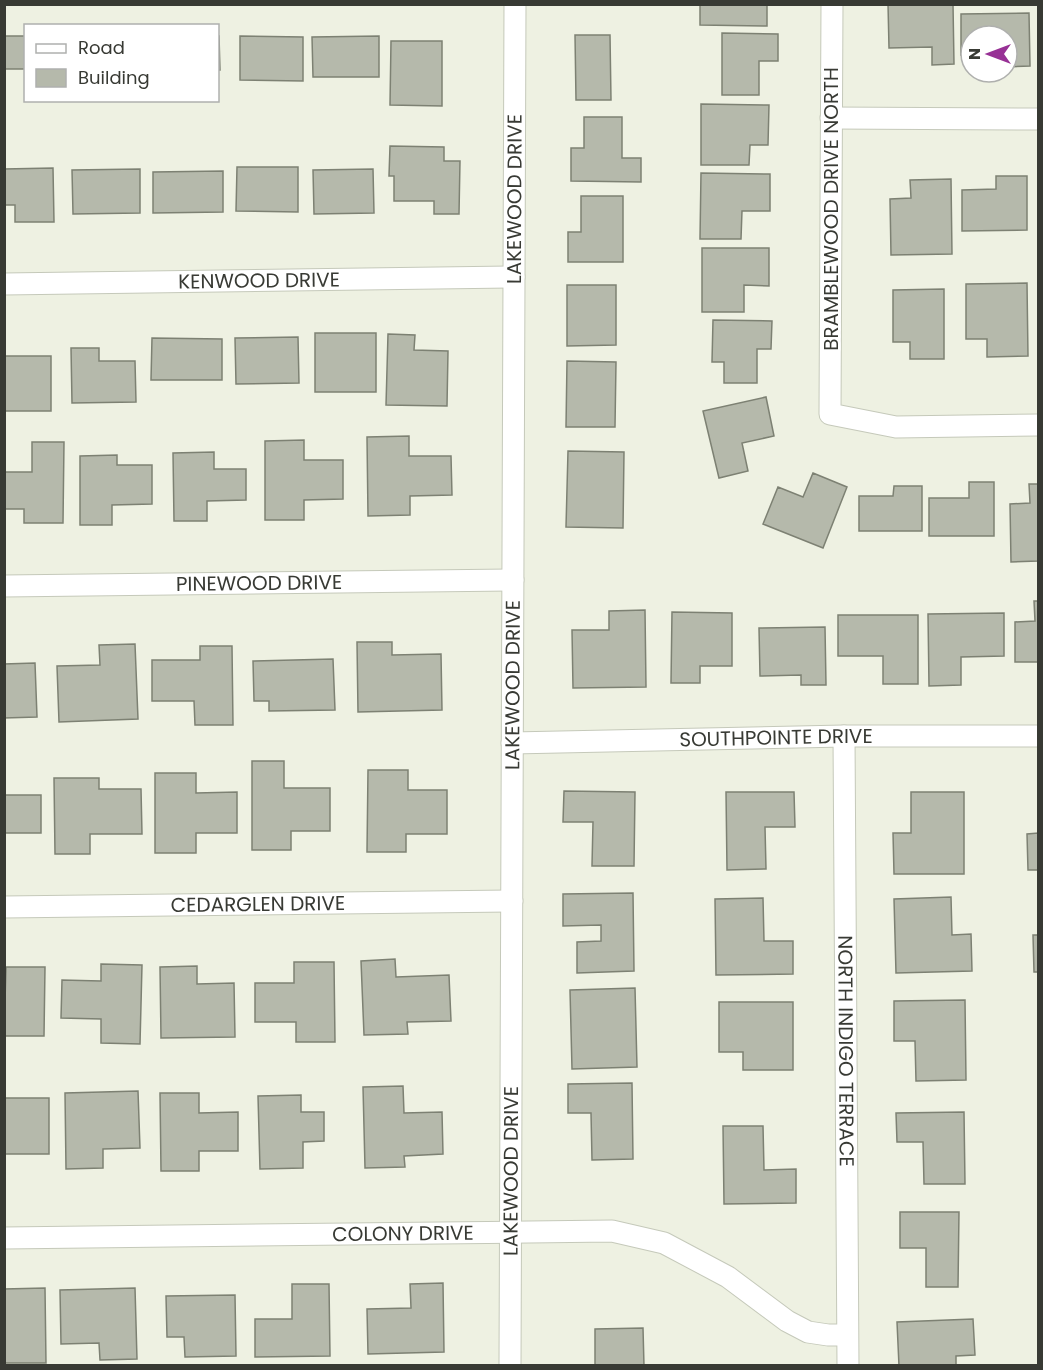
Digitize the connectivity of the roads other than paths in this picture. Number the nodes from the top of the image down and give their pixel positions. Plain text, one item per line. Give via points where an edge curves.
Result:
1 (515, 4) edge
2 (832, 4) edge
3 (831, 118) junction
4 (1038, 119) edge
5 (514, 277) junction
6 (4, 285) edge
7 (1038, 425) edge
8 (513, 580) junction
9 (4, 586) edge
10 (844, 736) junction
11 (1038, 736) edge
12 (512, 743) junction
13 (512, 901) junction
14 (4, 907) edge
15 (511, 1233) junction
16 (4, 1238) edge
17 (847, 1335) junction
18 (510, 1365) edge
19 (848, 1365) edge

1 - 5 street, LAKEWOOD DRIVE
2 - 3 street, BRAMBLEWOOD DRIVE NORTH
3 - 4 street
3 - 7 street, BRAMBLEWOOD DRIVE NORTH via 830,414 896,427
5 - 6 street, KENWOOD DRIVE
5 - 8 street, LAKEWOOD DRIVE
8 - 9 street, PINEWOOD DRIVE
8 - 12 street, LAKEWOOD DRIVE
10 - 11 street, SOUTHPOINTE DRIVE
10 - 12 street, SOUTHPOINTE DRIVE
10 - 17 street, NORTH INDIGO TERRACE
12 - 13 street, LAKEWOOD DRIVE
13 - 14 street, CEDARGLEN DRIVE
13 - 15 street, LAKEWOOD DRIVE
15 - 16 street, COLONY DRIVE
15 - 17 street, COLONY DRIVE via 612,1231 664,1243 728,1277 808,1332
15 - 18 street, LAKEWOOD DRIVE
17 - 19 street, NORTH INDIGO TERRACE

